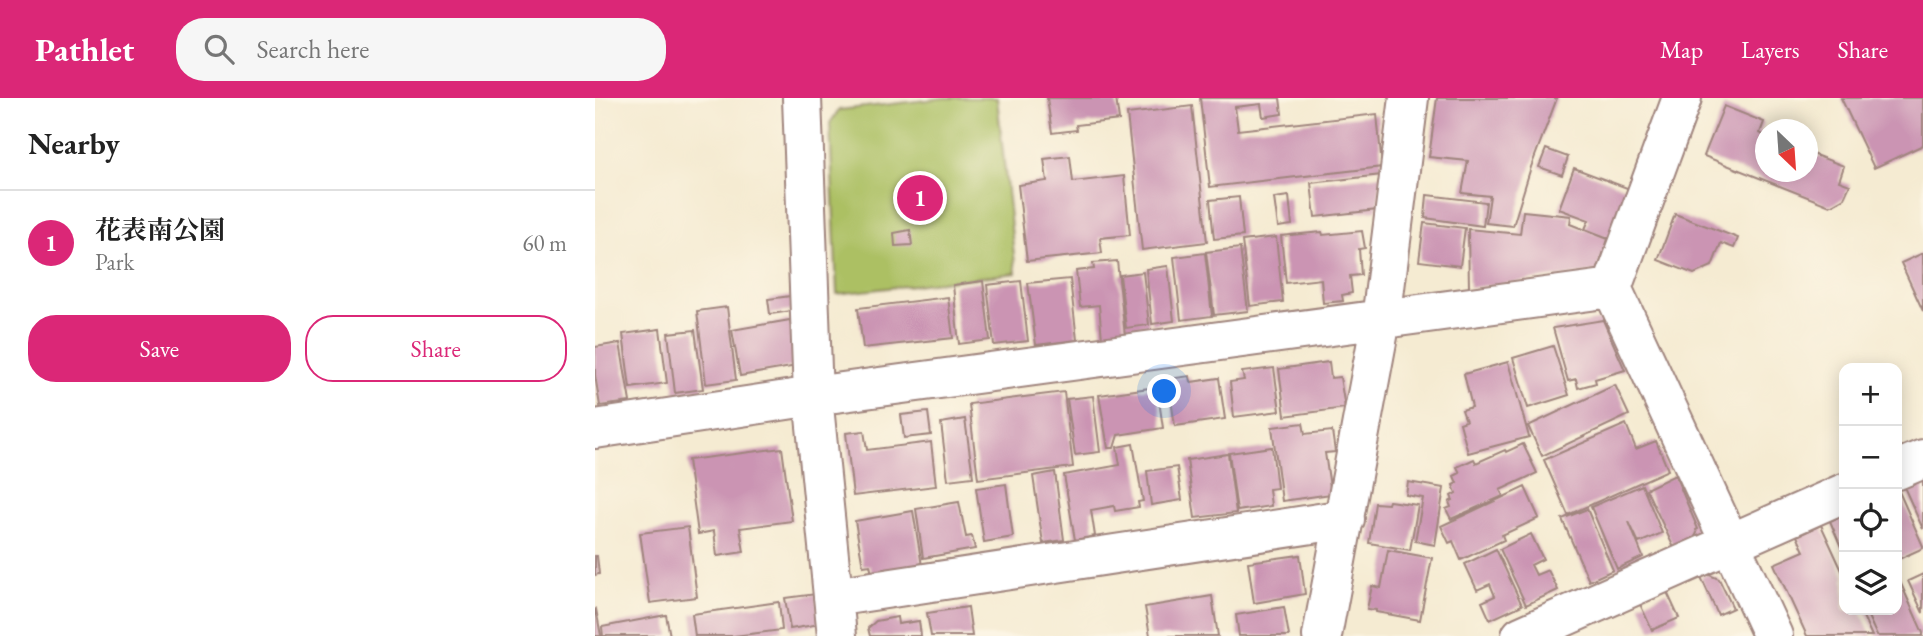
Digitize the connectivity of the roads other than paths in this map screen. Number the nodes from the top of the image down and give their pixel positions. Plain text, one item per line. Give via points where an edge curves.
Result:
1 (802, 98) edge
2 (1409, 98) edge
3 (1682, 98) edge
4 (1612, 288) junction
5 (1381, 320) junction
6 (813, 396) junction
7 (595, 429) edge
8 (1923, 459) edge
9 (1902, 468) edge
10 (1839, 495) edge
11 (1345, 519) junction
12 (1730, 544) junction
13 (833, 597) junction
14 (838, 636) edge
15 (1322, 636) edge
16 (1521, 636) edge
17 (1773, 636) edge

1 - 6 street
2 - 5 street
3 - 4 street
4 - 5 street
4 - 12 street
5 - 6 street
5 - 11 street
6 - 7 street
6 - 13 street
8 - 9 street
10 - 12 street
11 - 13 street
11 - 15 street
12 - 16 street
12 - 17 street
13 - 14 street

